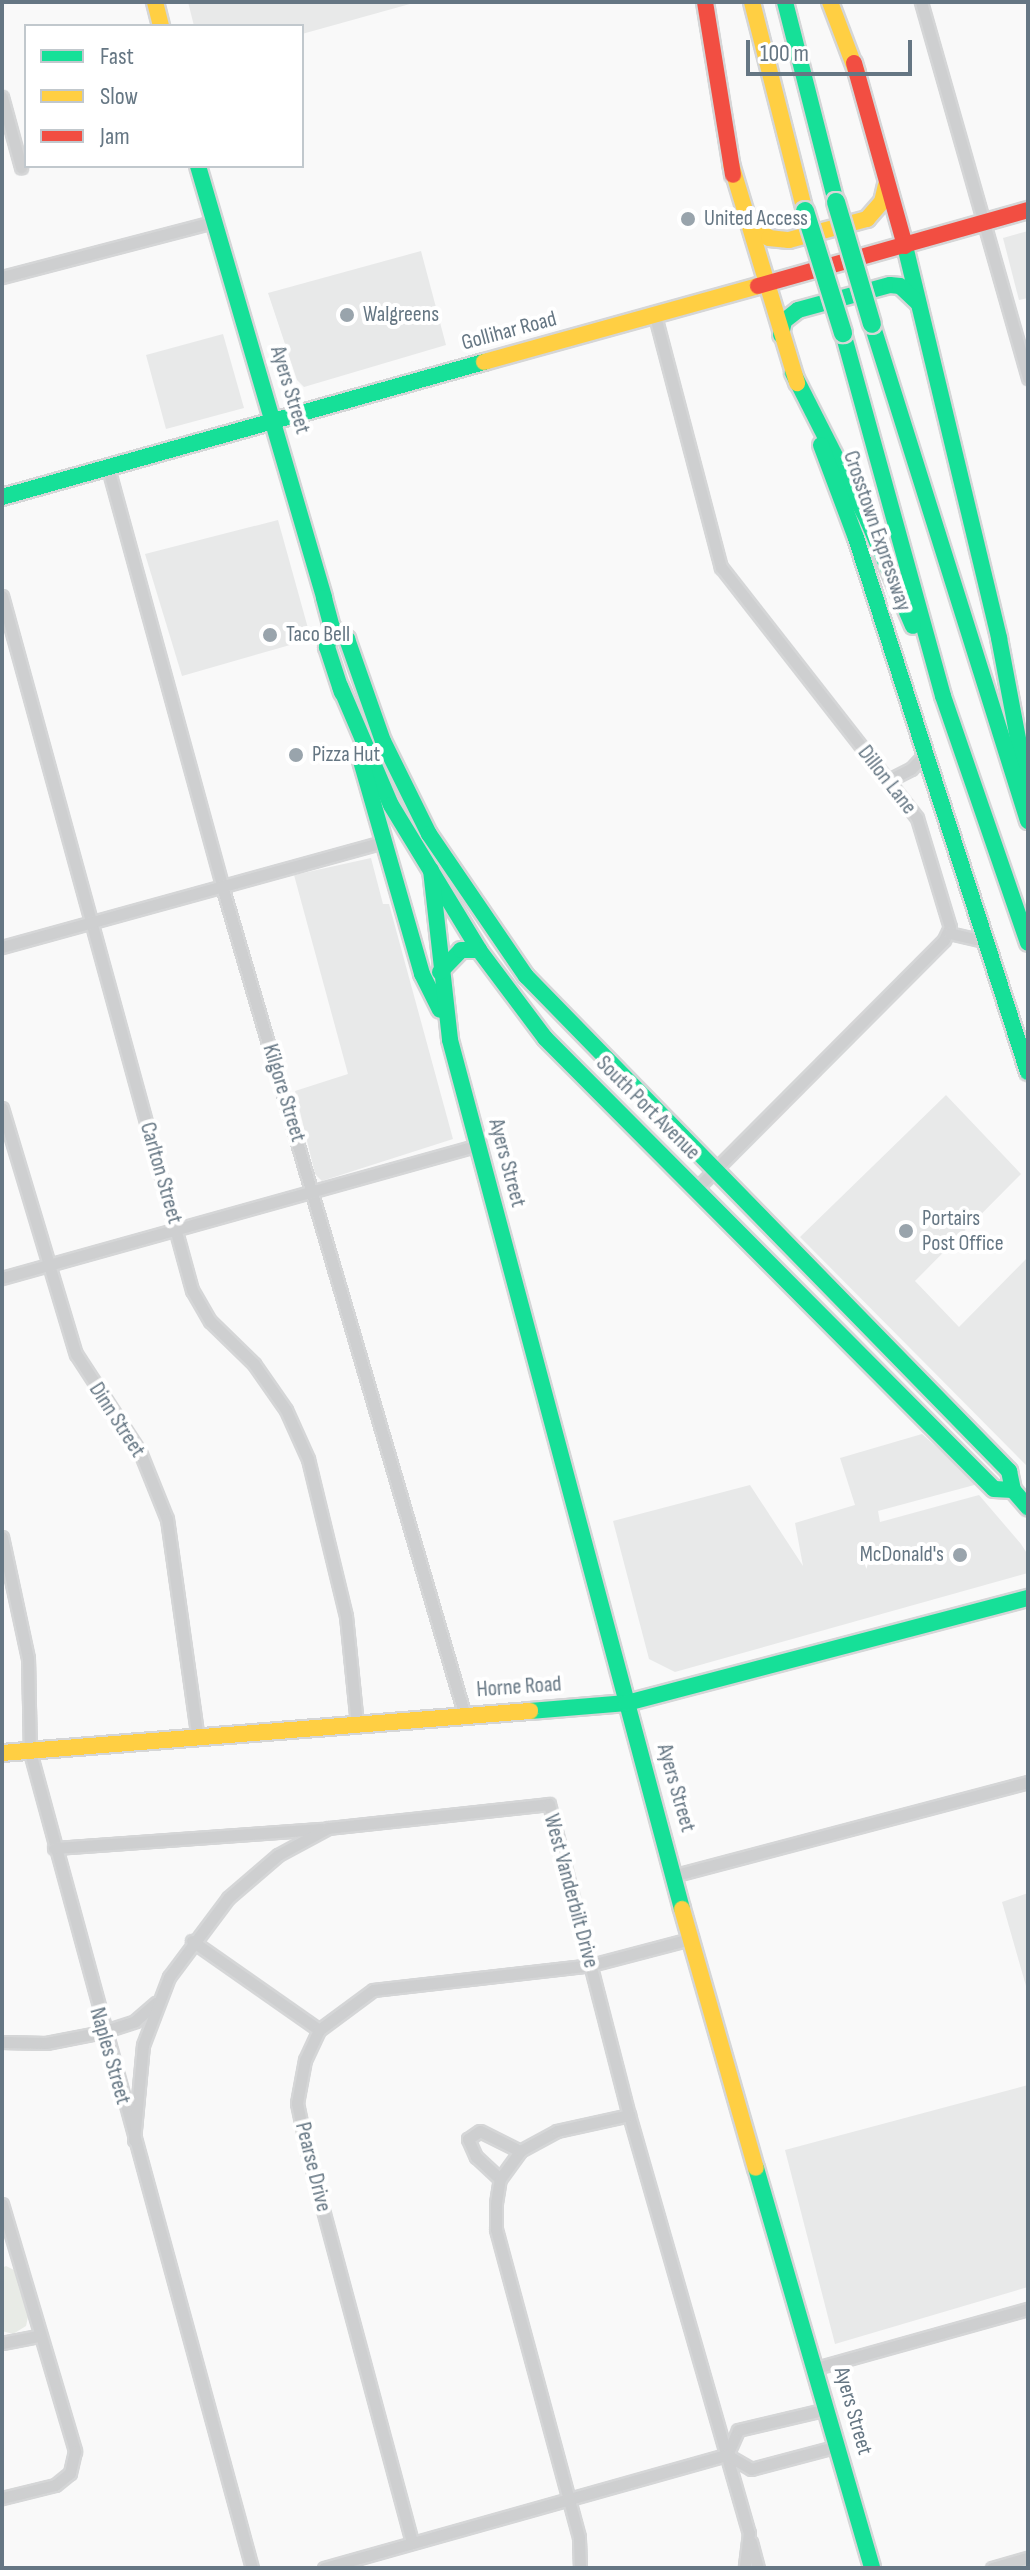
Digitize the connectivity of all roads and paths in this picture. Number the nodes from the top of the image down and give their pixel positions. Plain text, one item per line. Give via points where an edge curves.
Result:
1 (155, 2) edge
2 (695, 2) edge
3 (705, 2) edge
4 (752, 2) edge
5 (785, 2) edge
6 (830, 2) edge
7 (837, 2) edge
8 (921, 2) edge
9 (160, 24) edge
10 (857, 73) junction
11 (2, 97) edge
12 (21, 167) dead end
13 (199, 168) edge
14 (733, 175) junction
15 (886, 185) junction
16 (1028, 210) edge
17 (748, 221) junction
18 (213, 222) junction
19 (983, 224) junction
20 (905, 246) junction
21 (2, 277) edge
22 (765, 285) junction
23 (918, 303) junction
24 (655, 316) junction
25 (781, 335) junction
26 (793, 373) junction
27 (1027, 374) edge
28 (276, 421) junction
29 (108, 468) junction
30 (2, 497) edge
31 (2, 596) edge
32 (332, 628) junction
33 (340, 686) junction
34 (943, 696) junction
35 (926, 753) junction
36 (887, 781) junction
37 (1028, 791) edge
38 (1028, 821) edge
39 (383, 842) junction
40 (438, 866) junction
41 (222, 886) junction
42 (90, 921) junction
43 (949, 933) junction
44 (987, 942) junction
45 (1028, 943) edge
46 (2, 947) edge
47 (479, 950) junction
48 (440, 972) junction
49 (444, 1018) junction
50 (1028, 1072) edge
51 (2, 1108) edge
52 (478, 1145) junction
53 (714, 1171) junction
54 (696, 1189) junction
55 (314, 1193) junction
56 (177, 1229) junction
57 (46, 1265) junction
58 (2, 1278) edge
59 (1013, 1490) junction
60 (1028, 1507) edge
61 (2, 1537) edge
62 (1028, 1598) edge
63 (627, 1703) junction
64 (465, 1716) junction
65 (357, 1725) junction
66 (198, 1739) junction
67 (30, 1752) junction
68 (2, 1753) edge
69 (1028, 1782) edge
70 (328, 1828) junction
71 (54, 1848) junction
72 (676, 1875) junction
73 (690, 1939) junction
74 (192, 1941) junction
75 (591, 1965) junction
76 (157, 2003) junction
77 (319, 2030) junction
78 (102, 2032) junction
79 (2, 2042) edge
80 (629, 2115) junction
81 (134, 2140) junction
82 (520, 2151) junction
83 (500, 2179) junction
84 (2, 2204) edge
85 (1028, 2309) edge
86 (39, 2336) junction
87 (2, 2343) edge
88 (816, 2368) junction
89 (827, 2409) junction
90 (838, 2446) junction
91 (727, 2455) junction
92 (2, 2498) edge
93 (570, 2503) junction
94 (749, 2533) junction
95 (412, 2542) junction
96 (1028, 2558) edge
97 (252, 2568) edge
98 (324, 2568) edge
99 (580, 2568) edge
100 (745, 2568) edge
101 (758, 2568) edge
102 (872, 2568) edge
103 (992, 2568) edge

1 - 9 main road
2 - 14 main road, Crosstown Expressway
3 - 14 main road
4 - 34 main road, Crosstown Expressway, bridge via 805,211
5 - 38 main road, bridge via 872,324
6 - 10 main road
7 - 10 main road
8 - 19 street
10 - 15 main road
11 - 12 street
13 - 18 main road, Ayers Street
14 - 17 main road, Crosstown Expressway
15 - 17 main road via 882,202 867,219 789,240 769,238
15 - 20 main road
16 - 19 main road, Gollihar Road
17 - 22 main road, Crosstown Expressway
18 - 21 street
18 - 28 main road, Ayers Street
19 - 20 main road, Gollihar Road
19 - 27 street
20 - 22 main road, Gollihar Road
20 - 23 main road
22 - 24 main road, Gollihar Road
22 - 25 main road, Crosstown Expressway
23 - 25 main road via 900,286 890,285 798,310 784,321
23 - 37 main road via 999,638
24 - 28 main road, Gollihar Road
24 - 36 street, Dillon Lane via 721,567
25 - 26 main road, Crosstown Expressway
26 - 34 main road via 868,521
26 - 35 main road, Crosstown Expressway via 856,538
28 - 29 main road, Gollihar Road
28 - 32 main road, Ayers Street
29 - 30 main road, Gollihar Road
29 - 41 street, Kilgore Street
31 - 42 street, Carlton Street
32 - 33 main road, Ayers Street via 327,647
32 - 40 main road, Ayers Street via 347,639 389,756
33 - 39 main road, Ayers Street
33 - 40 main road, South Port Avenue via 391,805
34 - 45 main road, Crosstown Expressway
35 - 36 street via 911,769
35 - 44 main road, Crosstown Expressway
36 - 43 street, Dillon Lane via 922,829
39 - 41 street
39 - 49 main road, Ayers Street via 422,974
40 - 47 main road, South Port Avenue
40 - 48 main road, Ayers Street
40 - 53 main road, South Port Avenue via 543,997
41 - 42 street
41 - 55 street, Kilgore Street
42 - 46 street
42 - 56 street, Carlton Street
43 - 44 street
43 - 53 street
44 - 50 main road, Crosstown Expressway
47 - 48 main road via 461,950
47 - 54 main road, South Port Avenue via 545,1038
48 - 49 main road, Ayers Street
49 - 52 main road, Ayers Street
51 - 57 street, Dinn Street
52 - 55 street
52 - 63 main road, Ayers Street
53 - 54 street
53 - 59 main road, South Port Avenue via 1009,1471
54 - 59 main road, South Port Avenue via 994,1489
55 - 56 street
55 - 64 street, Kilgore Street
56 - 57 street
56 - 65 street, Carlton Street via 192,1290 210,1321 254,1364 286,1410 308,1459 346,1616
57 - 58 street
57 - 66 street, Dinn Street via 76,1354 140,1452 167,1519
59 - 60 main road, South Port Avenue
61 - 67 street, Naples Street via 28,1658
62 - 63 main road, Horne Road
63 - 64 main road, Horne Road
63 - 72 main road, Ayers Street
64 - 65 main road, Horne Road
65 - 66 main road, Horne Road
66 - 67 main road, Horne Road
67 - 68 main road, Horne Road
67 - 71 street, Naples Street
69 - 72 street
70 - 71 street
70 - 74 street, West Vanderbilt Drive via 278,1855 228,1898
70 - 75 street, West Vanderbilt Drive via 549,1804
71 - 78 street, Naples Street
72 - 73 main road, Ayers Street
73 - 75 street, Pearse Drive
73 - 88 main road, Ayers Street
74 - 76 street, West Vanderbilt Drive
74 - 77 street
75 - 77 street, Pearse Drive via 386,1987 347,2005
75 - 80 street, West Vanderbilt Drive
76 - 78 street via 135,2021
76 - 81 street, West Vanderbilt Drive via 143,2045
77 - 95 street, Pearse Drive via 305,2060 297,2103
78 - 79 street via 46,2043
78 - 81 street, Naples Street
80 - 82 street via 557,2131
80 - 91 street, West Vanderbilt Drive
81 - 97 street, Naples Street
82 - 83 street
82 - 83 street via 480,2131 468,2139 476,2157
83 - 93 street via 496,2229
84 - 86 street
85 - 88 street
86 - 87 street
86 - 92 street via 75,2451 70,2473 55,2485
88 - 89 main road, Ayers Street
89 - 90 main road, Ayers Street
89 - 91 street via 738,2430
90 - 91 street via 751,2469
90 - 102 main road, Ayers Street
91 - 93 street
91 - 94 street, West Vanderbilt Drive
93 - 95 street
93 - 99 street
94 - 100 street, West Vanderbilt Drive
94 - 101 street
95 - 98 street
96 - 103 street

